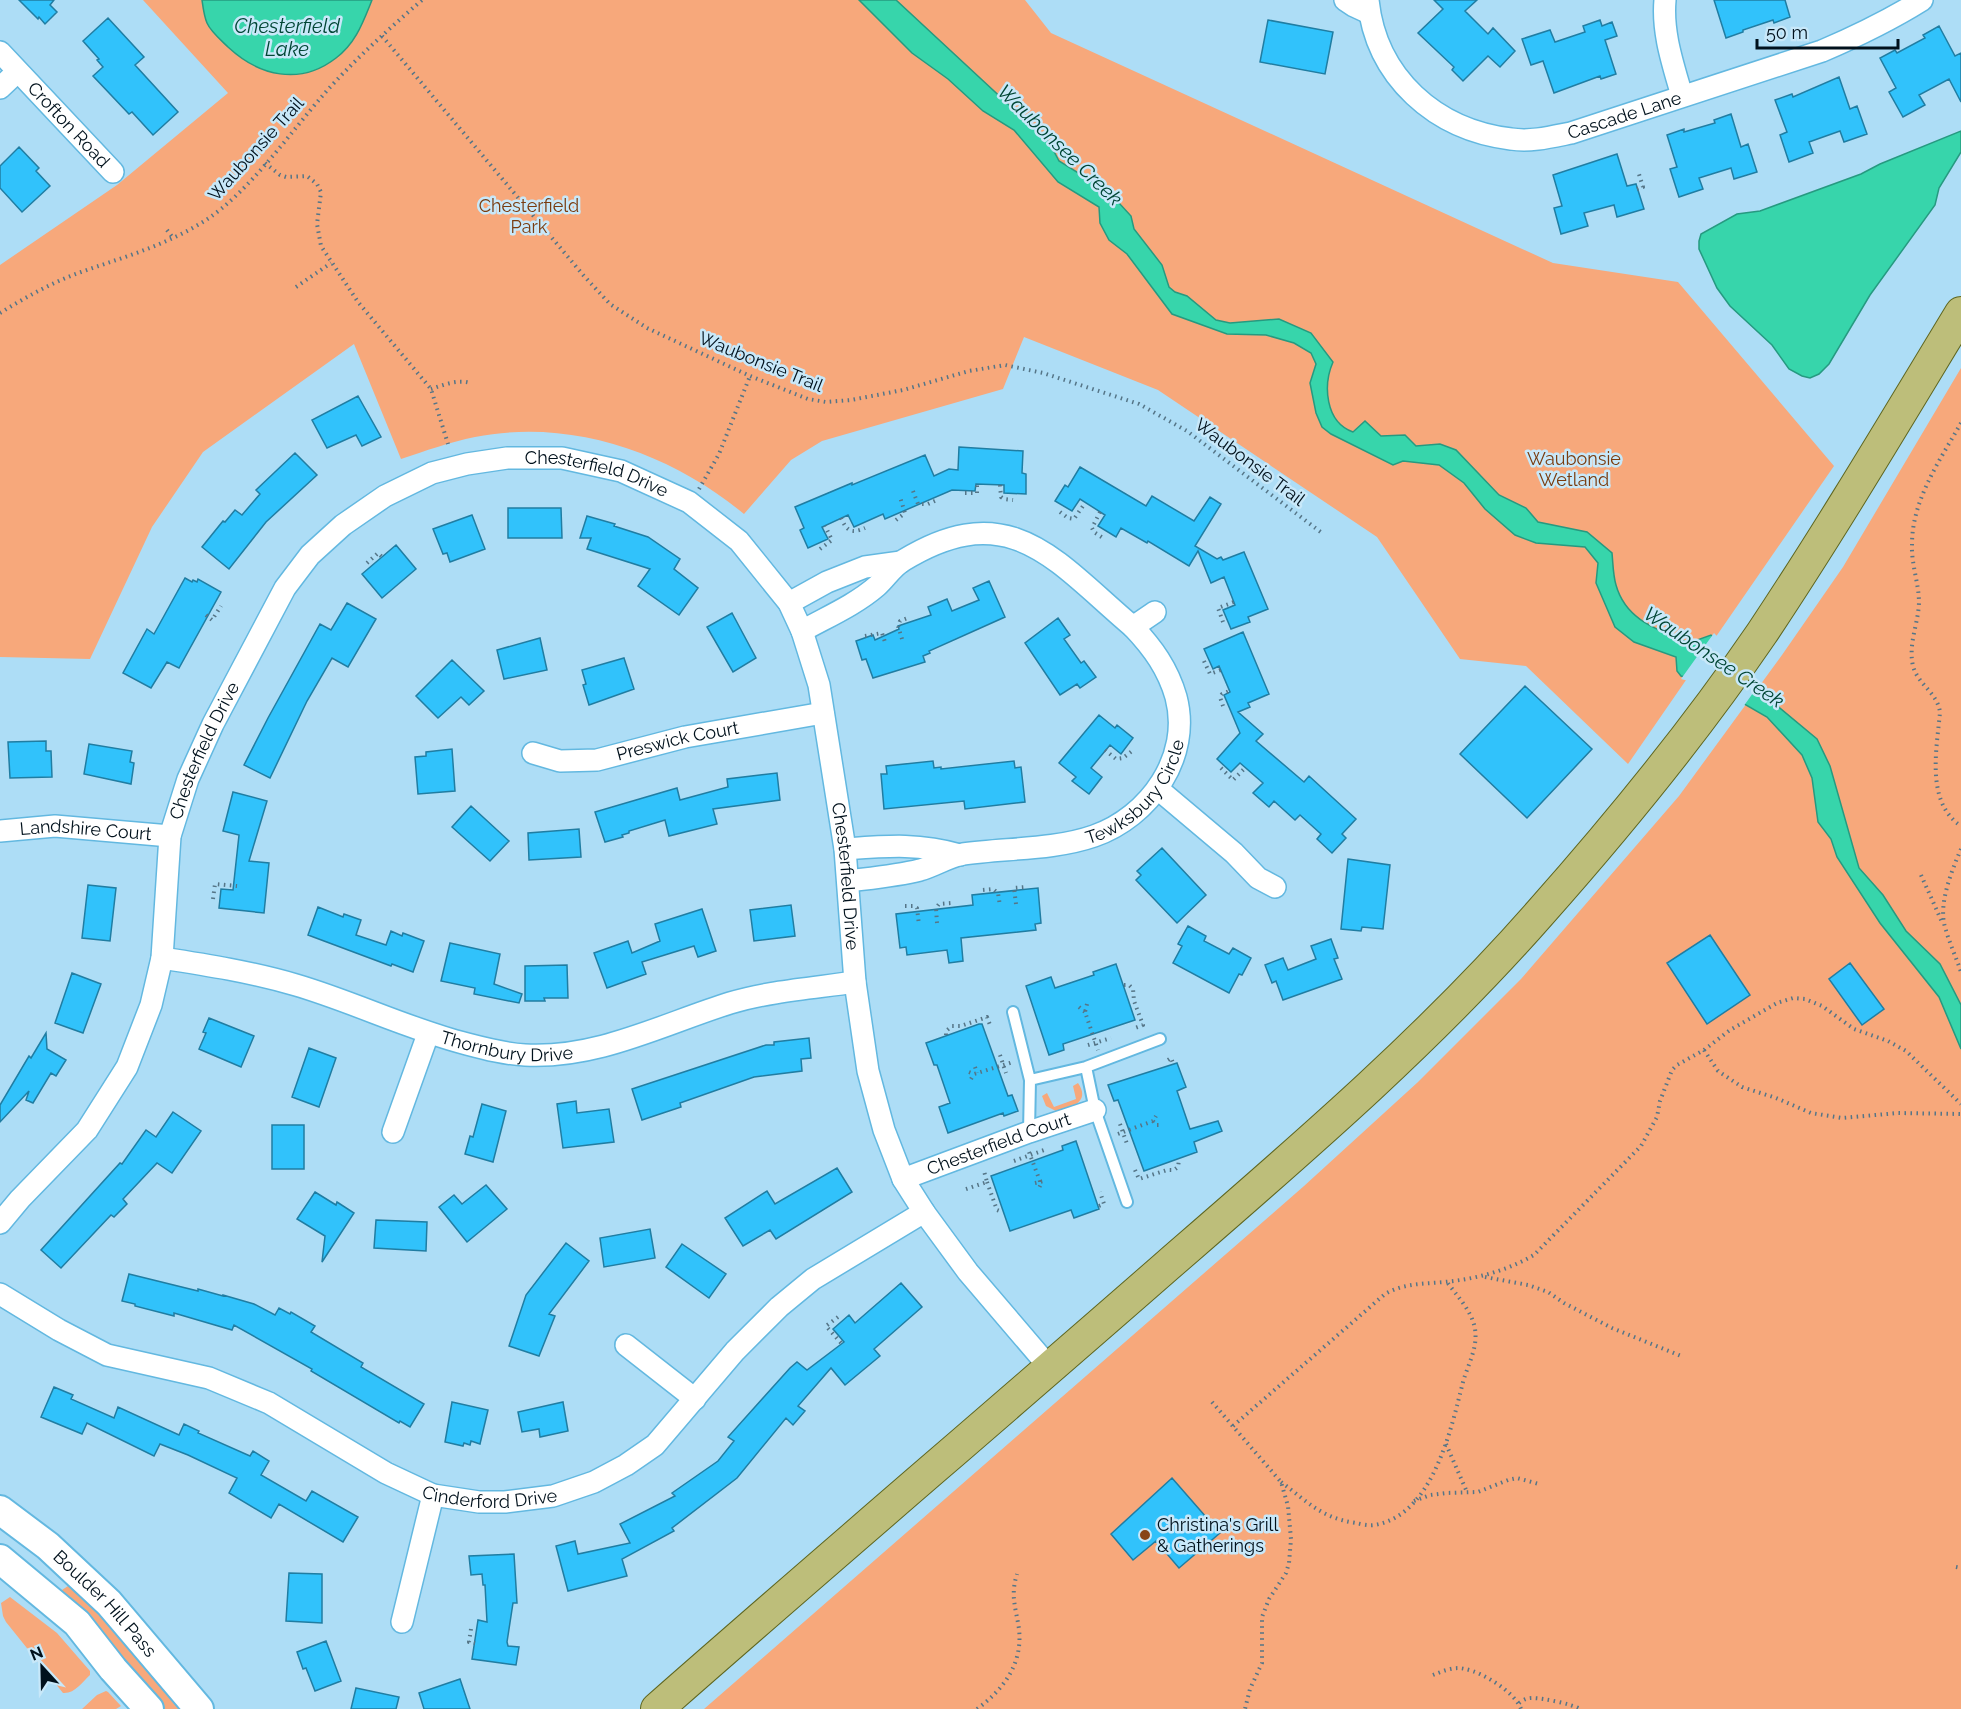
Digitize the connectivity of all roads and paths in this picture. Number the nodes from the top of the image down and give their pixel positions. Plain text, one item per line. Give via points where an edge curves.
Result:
1 (422, 0) edge
2 (1346, 0) edge
3 (1665, 0) edge
4 (1922, 0) edge
5 (1369, 7) edge
6 (382, 36) junction
7 (0, 52) edge
8 (17, 72) junction
9 (0, 88) edge
10 (1682, 96) junction
11 (265, 163) junction
12 (1638, 171) dead end
13 (113, 172) dead end
14 (1637, 189) dead end
15 (167, 230) dead end
16 (173, 238) junction
17 (331, 263) junction
18 (296, 287) dead end
19 (0, 313) edge
20 (1961, 313) edge
21 (750, 375) junction
22 (470, 383) dead end
23 (431, 389) junction
24 (1961, 423) edge
25 (448, 444) dead end
26 (977, 484) dead end
27 (1000, 485) dead end
28 (914, 491) dead end
29 (698, 492) dead end
30 (965, 493) dead end
31 (900, 497) dead end
32 (938, 500) dead end
33 (1013, 500) dead end
34 (1085, 503) dead end
35 (1060, 512) dead end
36 (1100, 512) dead end
37 (841, 518) dead end
38 (896, 520) dead end
39 (825, 526) dead end
40 (865, 528) dead end
41 (1322, 533) dead end
42 (1102, 538) dead end
43 (820, 549) dead end
44 (382, 557) dead end
45 (901, 562) junction
46 (367, 563) dead end
47 (1234, 602) dead end
48 (789, 603) junction
49 (221, 606) dead end
50 (1155, 612) dead end
51 (206, 615) dead end
52 (908, 618) dead end
53 (1223, 622) dead end
54 (1133, 627) junction
55 (802, 631) junction
56 (865, 636) dead end
57 (902, 639) dead end
58 (886, 645) dead end
59 (1204, 661) dead end
60 (1221, 670) dead end
61 (1230, 691) dead end
62 (1223, 706) dead end
63 (823, 713) junction
64 (1105, 750) dead end
65 (1132, 751) dead end
66 (533, 753) dead end
67 (1246, 767) dead end
68 (1221, 768) dead end
69 (1158, 789) junction
70 (1961, 826) edge
71 (0, 831) edge
72 (170, 836) junction
73 (844, 849) junction
74 (1961, 849) edge
75 (960, 855) junction
76 (1921, 875) dead end
77 (848, 881) junction
78 (237, 886) dead end
79 (1026, 886) dead end
80 (1275, 887) dead end
81 (983, 890) dead end
82 (213, 899) dead end
83 (951, 903) dead end
84 (1016, 904) dead end
85 (905, 906) dead end
86 (1000, 906) dead end
87 (937, 923) dead end
88 (919, 925) dead end
89 (1944, 925) junction
90 (162, 958) junction
91 (1961, 972) edge
92 (855, 982) junction
93 (1124, 985) dead end
94 (1087, 1004) dead end
95 (1079, 1007) dead end
96 (1012, 1012) dead end
97 (1086, 1014) junction
98 (990, 1025) dead end
99 (1135, 1028) dead end
100 (428, 1034) junction
101 (946, 1035) dead end
102 (1111, 1038) dead end
103 (1160, 1039) dead end
104 (1095, 1042) junction
105 (1088, 1045) dead end
106 (1704, 1050) junction
107 (1099, 1053) dead end
108 (1000, 1055) dead end
109 (1168, 1060) dead end
110 (1013, 1061) dead end
111 (1173, 1063) dead end
112 (1004, 1064) junction
113 (975, 1067) dead end
114 (1086, 1067) junction
115 (969, 1072) dead end
116 (1006, 1073) dead end
117 (976, 1074) junction
118 (971, 1079) dead end
119 (1030, 1080) junction
120 (1961, 1104) edge
121 (1095, 1110) junction
122 (1961, 1114) edge
123 (1156, 1116) dead end
124 (1150, 1121) junction
125 (1120, 1124) dead end
126 (1159, 1125) dead end
127 (393, 1132) dead end
128 (1123, 1132) junction
129 (1114, 1136) dead end
130 (1029, 1139) junction
131 (1127, 1144) dead end
132 (1047, 1149) dead end
133 (1030, 1155) junction
134 (1179, 1160) dead end
135 (1014, 1161) dead end
136 (1136, 1170) dead end
137 (983, 1171) dead end
138 (903, 1179) junction
139 (987, 1182) junction
140 (1040, 1182) junction
141 (1046, 1187) dead end
142 (966, 1189) dead end
143 (1038, 1190) dead end
144 (1100, 1192) dead end
145 (1127, 1202) dead end
146 (1099, 1206) dead end
147 (924, 1212) junction
148 (1002, 1212) dead end
149 (0, 1224) edge
150 (1481, 1276) junction
151 (1447, 1282) junction
152 (0, 1294) edge
153 (838, 1317) dead end
154 (842, 1344) dead end
155 (626, 1345) dead end
156 (1681, 1356) dead end
157 (1050, 1368) junction
158 (694, 1399) junction
159 (1212, 1402) dead end
160 (1233, 1426) junction
161 (1445, 1443) junction
162 (1281, 1482) junction
163 (1539, 1484) dead end
164 (1467, 1492) junction
165 (433, 1495) junction
166 (1414, 1502) junction
167 (0, 1510) edge
168 (0, 1559) edge
169 (1017, 1574) dead end
170 (402, 1622) dead end
171 (471, 1629) dead end
172 (475, 1643) dead end
173 (1433, 1675) dead end
174 (1519, 1703) junction
175 (1558, 1703) junction
176 (149, 1709) edge
177 (199, 1709) edge
178 (657, 1709) edge
179 (977, 1709) edge
180 (1245, 1709) edge
181 (1521, 1709) edge
182 (1555, 1709) edge
183 (1580, 1709) edge

1 - 6 path, Waubonsie Trail
2 - 5 street, Cascade Lane via 1354,6
3 - 10 street via 1667,44
4 - 10 street, Cascade Lane via 1822,51
5 - 10 street, Cascade Lane via 1377,38 1407,89 1429,109 1484,135 1540,139
6 - 11 path, Waubonsie Trail via 325,92
6 - 21 path, Waubonsie Trail via 610,304 647,328
7 - 8 street, Crofton Road
8 - 9 street
8 - 13 street, Crofton Road
11 - 16 path, Waubonsie Trail via 226,205
11 - 17 path via 280,175 307,176 317,184 321,192 318,237
12 - 14 path via 1643,187
15 - 16 path
16 - 19 path, Waubonsie Trail via 80,272
17 - 18 path
17 - 23 path via 358,302
20 - 157 main road via 1758,638 1695,725 1541,913 1425,1034 1301,1149
21 - 29 path via 719,454
21 - 41 path, Waubonsie Trail via 808,399 826,402 903,390 969,370 1005,365 1043,373 1139,404 1187,431
22 - 23 path
23 - 25 path
24 - 70 path via 1923,493 1913,528 1912,556 1919,594 1911,650 1916,674 1939,703 1938,786 1945,810
26 - 30 path via 977,493
27 - 33 path via 1001,497
28 - 32 path via 921,506
31 - 38 path via 905,513
34 - 35 path via 1074,519
36 - 42 path via 1092,528
37 - 40 path via 850,532
39 - 43 path via 832,540
44 - 46 path via 378,553
45 - 48 street, Tewksbury Circle via 865,567
45 - 54 street, Tewksbury Circle via 928,547 966,534 997,533 1026,542 1054,558
45 - 55 street, Tewksbury Circle via 855,602
47 - 53 path via 1218,608
48 - 55 street, Chesterfield Drive
48 - 72 street, Chesterfield Drive via 740,540 689,502 621,471 562,458 528,457 432,473 386,496 344,525 310,555 285,588 213,724 188,779
49 - 51 path via 212,620
50 - 54 street
52 - 57 path via 898,626
54 - 69 street, Tewksbury Circle via 1160,660 1178,707 1177,741
55 - 63 street, Chesterfield Drive via 819,685
56 - 58 path via 882,633
59 - 60 path via 1210,674
61 - 62 path via 1220,697
63 - 66 street, Preswick Court via 685,737 597,760 560,761
63 - 73 street, Chesterfield Drive
64 - 65 path via 1116,759
67 - 68 path via 1233,780
69 - 75 street, Tewksbury Circle via 1124,823 1084,840
69 - 80 street via 1258,878
71 - 72 street, Landshire Court via 55,826
72 - 90 street, Chesterfield Drive
73 - 75 street, Tewksbury Circle via 914,845
73 - 77 street, Chesterfield Drive
74 - 89 path via 1948,883
75 - 77 street, Tewksbury Circle via 912,872
76 - 89 path
77 - 92 street, Chesterfield Drive
78 - 82 path via 215,884
79 - 84 path via 1014,888
81 - 86 path via 998,893
83 - 87 path via 936,908
85 - 88 path via 917,908
89 - 91 path
90 - 100 street, Thornbury Drive via 253,973 297,985
90 - 149 street, Chesterfield Drive via 152,1005 127,1067 87,1130
92 - 100 street, Thornbury Drive via 732,1003 623,1041 566,1053 525,1055
92 - 138 street, Chesterfield Drive via 868,1071
93 - 99 path via 1133,989 1143,1025
94 - 97 path
95 - 97 path
96 - 119 lane
97 - 104 path
98 - 101 path via 987,1017 952,1026
100 - 127 street
102 - 104 path
103 - 114 lane
104 - 105 path
104 - 107 path
106 - 120 path via 1777,1003 1805,999 1854,1029 1906,1051
106 - 122 path via 1718,1071 1742,1087 1811,1113 1842,1118 1898,1113
106 - 150 path via 1672,1070 1657,1117 1641,1146 1534,1254 1518,1264
108 - 112 path
109 - 111 path via 1171,1058
110 - 112 path
112 - 116 path
112 - 117 path
113 - 117 path
114 - 119 lane
114 - 121 lane
115 - 117 path
117 - 118 path
119 - 130 lane
121 - 130 street, Chesterfield Court
121 - 145 lane
123 - 124 path
124 - 126 path
124 - 128 path
125 - 128 path
128 - 129 path
128 - 131 path
130 - 133 path
130 - 138 street, Chesterfield Court
132 - 133 path
133 - 135 path
133 - 140 path
134 - 136 path via 1179,1167 1174,1170 1139,1179
137 - 139 path
138 - 147 street, Chesterfield Drive
139 - 142 path
139 - 148 path via 997,1210
140 - 141 path
140 - 143 path
144 - 146 path via 1104,1204
147 - 157 street, Chesterfield Drive via 968,1272
147 - 158 street, Cinderford Drive via 810,1281 779,1306
150 - 151 path
150 - 156 path via 1548,1292 1612,1328
151 - 160 path via 1407,1285 1385,1293
151 - 161 path via 1472,1317 1475,1341
152 - 165 street, Cinderford Drive via 107,1355 209,1378 268,1403 386,1473
153 - 154 path via 826,1326
155 - 158 street
157 - 178 main road
158 - 165 street, Cinderford Drive via 655,1445 594,1482 553,1496 505,1502
159 - 160 path
160 - 162 path
161 - 164 path
161 - 166 path via 1435,1473
162 - 166 path via 1328,1517 1361,1524 1374,1525 1395,1517
162 - 180 path via 1288,1506 1289,1563 1262,1617 1262,1663
163 - 164 path via 1517,1478 1488,1490
164 - 166 path
165 - 170 street
167 - 177 street, Boulder Hill Pass via 48,1546 109,1604
168 - 176 street, Boulder Hill Pass via 77,1623
169 - 179 path via 1012,1593 1019,1631 1017,1656 997,1693
171 - 172 path via 469,1642
173 - 174 path via 1466,1669 1495,1683
174 - 175 path via 1532,1698
174 - 181 path
175 - 182 path
175 - 183 path

